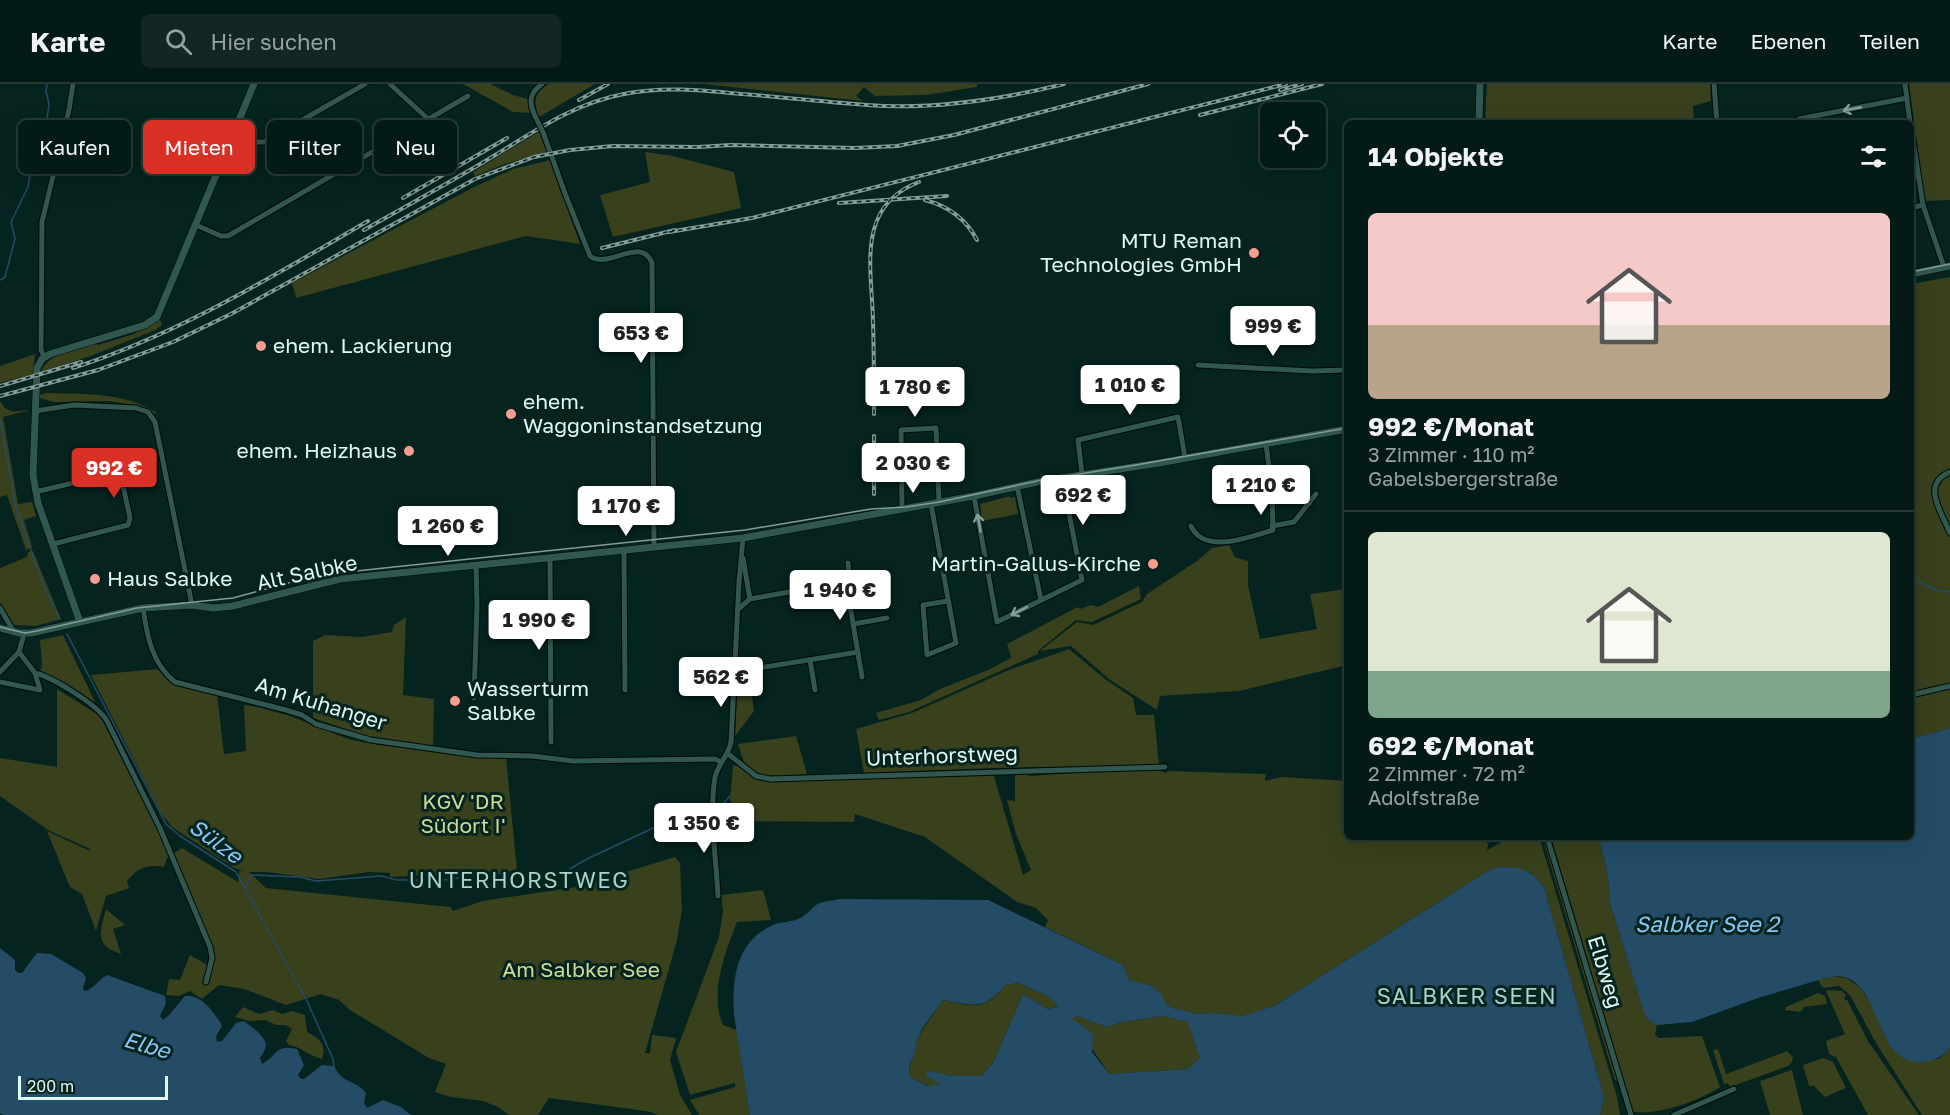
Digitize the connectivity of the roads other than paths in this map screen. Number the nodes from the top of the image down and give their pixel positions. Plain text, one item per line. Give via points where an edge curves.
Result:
1 (73, 84) edge
2 (255, 84) edge
3 (364, 84) edge
4 (390, 84) edge
5 (542, 84) edge
6 (1480, 84) edge
7 (1714, 84) edge
8 (1905, 84) edge
9 (468, 96) dead end
10 (1907, 98) junction
11 (428, 119) junction
12 (240, 120) edge
13 (1479, 120) edge
14 (1717, 120) edge
15 (1806, 120) edge
16 (1910, 120) edge
17 (255, 142) edge
18 (1914, 157) edge
19 (217, 174) edge
20 (1923, 205) junction
21 (1914, 206) edge
22 (196, 225) junction
23 (1947, 266) edge
24 (1914, 273) edge
25 (44, 357) junction
26 (1198, 365) dead end
27 (1344, 370) edge
28 (35, 411) junction
29 (1344, 430) edge
30 (1266, 444) junction
31 (1185, 458) junction
32 (1950, 472) edge
33 (1082, 474) junction
34 (1062, 477) junction
35 (1017, 486) junction
36 (1272, 490) junction
37 (35, 492) junction
38 (1316, 494) dead end
39 (974, 496) junction
40 (935, 504) junction
41 (1309, 504) junction
42 (902, 508) junction
43 (1191, 526) dead end
44 (1272, 526) junction
45 (1950, 533) edge
46 (744, 538) junction
47 (53, 544) junction
48 (654, 547) junction
49 (624, 550) junction
50 (742, 556) junction
51 (550, 558) junction
52 (848, 563) dead end
53 (476, 566) junction
54 (846, 582) junction
55 (750, 599) junction
56 (1041, 600) junction
57 (948, 601) junction
58 (192, 605) junction
59 (0, 608) edge
60 (143, 608) junction
61 (737, 610) junction
62 (887, 618) dead end
63 (80, 622) junction
64 (853, 624) junction
65 (0, 628) edge
66 (15, 632) junction
67 (24, 634) junction
68 (19, 652) junction
69 (858, 652) junction
70 (810, 660) junction
71 (0, 672) edge
72 (734, 672) junction
73 (34, 673) junction
74 (862, 677) dead end
75 (0, 682) edge
76 (1950, 686) edge
77 (625, 690) dead end
78 (815, 690) dead end
79 (1914, 694) edge
80 (474, 698) dead end
81 (551, 742) dead end
82 (727, 753) junction
83 (721, 762) junction
84 (1166, 767) dead end
85 (1548, 840) edge
86 (718, 896) dead end
87 (206, 982) dead end
88 (1734, 1089) dead end
89 (1631, 1115) edge
90 (1674, 1115) edge

1 - 25 street via 42,222
2 - 12 main road
3 - 17 street via 266,141
4 - 11 street
5 - 48 street, bridge via 531,99 536,118 589,255 600,260 639,252 648,255 652,263
6 - 13 main road
7 - 14 street
8 - 10 street
9 - 11 street
10 -> 15 street
10 - 16 street
11 - 22 street via 227,236
18 - 20 street
19 - 22 main road
20 - 21 street
20 - 23 street
22 - 25 main road via 153,321
23 - 24 main road
25 - 28 main road via 37,371
26 - 27 street
28 - 37 main road
28 - 58 street via 85,405 138,408 152,415
29 - 30 main road, Alt Salbke
30 - 31 main road, Alt Salbke
30 - 36 street
31 - 33 main road, Alt Salbke
31 - 33 street via 1178,417 1078,440
32 - 45 street via 1942,475 1934,492
33 - 34 main road, Alt Salbke
34 - 35 main road, Alt Salbke
34 - 56 street via 1082,580
35 - 39 main road, Alt Salbke
35 - 56 street
36 - 41 street
36 - 44 street
37 - 47 main road
37 - 47 street via 116,473 121,476 128,525
38 - 41 street
39 - 40 main road, Alt Salbke
56 -> 39 street via 997,622
40 - 42 main road, Alt Salbke
40 - 42 street via 936,428 901,430
40 - 57 street
41 - 44 street via 1294,522
42 - 46 main road, Alt Salbke
43 - 44 street via 1198,537 1211,542 1239,540 1273,531
46 - 48 main road, Alt Salbke
46 - 50 street
47 - 63 main road
48 - 49 main road, Alt Salbke
49 - 51 main road, Alt Salbke
49 - 77 street
50 - 55 street
50 - 61 street
51 - 53 main road, Alt Salbke
51 - 81 street
52 - 54 street
53 - 58 main road, Alt Salbke via 340,579 227,607
53 - 80 street
54 - 55 street
54 - 64 street
55 - 61 street
57 - 57 street via 956,644 927,655 923,605
58 - 60 main road, Alt Salbke
59 - 66 street
60 - 63 main road, Alt Salbke
60 - 83 street, Am Kuhanger via 152,650 163,673 175,682 286,710 316,724 371,740 477,756
61 - 72 street
62 - 64 street
63 - 67 main road, Alt Salbke
64 - 69 street
65 - 66 main road, Alt Salbke
66 - 67 main road, Alt Salbke
67 - 68 street
68 - 71 street
68 - 73 street
69 - 70 street
69 - 74 street
70 - 72 street
70 - 78 street
72 - 82 street via 731,742
73 - 75 street via 40,690
73 - 87 street via 55,681 96,708 107,721 160,828 210,947 212,958
76 - 79 street
82 - 83 street
82 - 84 street, Unterhorstweg via 756,776 770,779
83 - 86 street via 715,777 713,803
85 - 89 street, Elbweg
88 - 90 street

